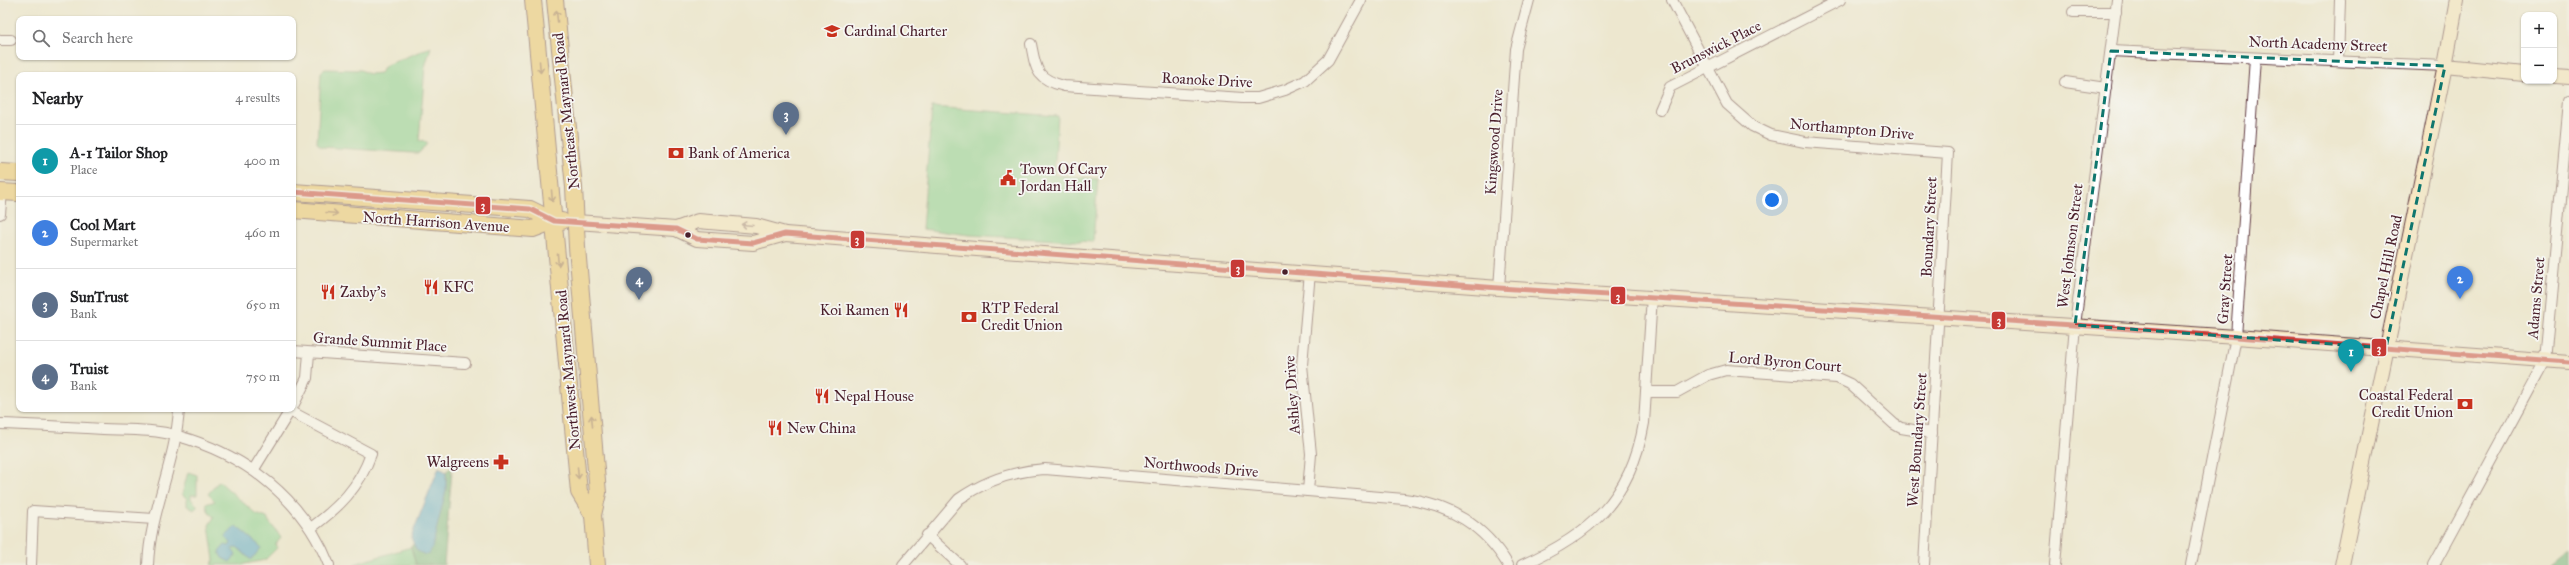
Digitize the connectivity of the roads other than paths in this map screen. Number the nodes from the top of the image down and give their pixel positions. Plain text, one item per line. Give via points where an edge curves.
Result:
1 (534, 0) edge
2 (555, 0) edge
3 (1362, 0) edge
4 (1529, 0) edge
5 (1672, 0) edge
6 (1840, 0) edge
7 (2117, 0) edge
8 (2340, 0) edge
9 (2457, 0) edge
10 (2073, 12) dead end
11 (2116, 12) junction
12 (0, 40) edge
13 (11, 40) dead end
14 (1031, 44) dead end
15 (2111, 51) junction
16 (2255, 58) junction
17 (2338, 61) junction
18 (2445, 66) junction
19 (1707, 69) junction
20 (2521, 74) edge
21 (2557, 76) edge
22 (2569, 77) edge
23 (2065, 82) dead end
24 (2106, 88) junction
25 (2569, 102) edge
26 (1660, 110) dead end
27 (1935, 152) joint
28 (0, 172) edge
29 (16, 173) edge
30 (1, 192) edge
31 (296, 192) edge
32 (16, 193) edge
33 (296, 210) edge
34 (0, 214) edge
35 (554, 221) junction
36 (576, 222) junction
37 (1310, 272) junction
38 (1498, 288) junction
39 (1652, 296) junction
40 (1940, 316) junction
41 (2075, 325) junction
42 (2236, 337) junction
43 (2386, 348) junction
44 (296, 351) edge
45 (309, 352) junction
46 (2545, 361) junction
47 (2569, 362) edge
48 (465, 363) dead end
49 (1646, 392) junction
50 (296, 401) edge
51 (296, 411) edge
52 (179, 412) edge
53 (290, 412) edge
54 (0, 424) edge
55 (1932, 433) junction
56 (177, 436) junction
57 (254, 469) junction
58 (1308, 491) junction
59 (593, 515) junction
60 (154, 519) junction
61 (311, 528) junction
62 (927, 535) junction
63 (31, 565) edge
64 (148, 565) edge
65 (329, 565) edge
66 (597, 565) edge
67 (902, 565) edge
68 (960, 565) edge
69 (1508, 565) edge
70 (1522, 565) edge
71 (1924, 565) edge
72 (2055, 565) edge
73 (2191, 565) edge
74 (2342, 565) edge
75 (2434, 565) edge

1 -> 35 main road, Northeast Maynard Road
36 -> 2 main road, Northeast Maynard Road
3 - 14 street, Roanoke Drive via 1328,60 1317,71 1295,86 1258,98 1224,98 1064,86 1040,76
4 - 38 street, Kingswood Drive via 1516,49
5 - 19 street, Northampton Drive
6 - 19 street, Brunswick Place
7 - 11 street, West Johnson Street
8 - 17 street
9 - 18 main road, Chapel Hill Road
10 - 11 street
11 - 15 street, West Johnson Street
12 - 13 street
15 - 16 street, North Academy Street
15 - 24 street, West Johnson Street
16 - 17 street, North Academy Street
16 - 42 street, Gray Street
17 - 18 street, North Academy Street
18 - 20 main road, North Academy Street
18 - 43 main road, Chapel Hill Road
19 - 26 street, Brunswick Place via 1670,87
19 - 27 street, Northampton Drive via 1737,114 1752,126 1771,135 1805,142
21 - 22 main road
23 - 24 street
24 - 41 street, West Johnson Street
25 - 46 street, Adams Street
27 - 40 street, Boundary Street via 1948,153
28 - 29 main road
30 - 32 main road
30 - 34 street
31 - 35 main road, North Harrison Avenue via 530,209
33 -> 35 main road, North Harrison Avenue via 533,229
35 - 36 main road, North Harrison Avenue
35 -> 59 main road, Northwest Maynard Road via 579,492
36 - 37 main road, North Harrison Avenue via 676,229 697,239 754,243 785,234
59 -> 36 main road, Northwest Maynard Road via 598,493
37 - 38 main road, North Harrison Avenue
37 - 58 street, Ashley Drive via 1302,365 1311,454
38 - 39 main road, North Harrison Avenue
39 - 40 main road, North Harrison Avenue
39 - 49 street
40 - 41 main road, North Harrison Avenue
40 - 55 street, West Boundary Street
41 - 42 main road, North Harrison Avenue
41 - 72 street, West Johnson Street
42 - 43 main road, North Harrison Avenue
42 - 73 street, Gray Street
43 - 46 main road, North Harrison Avenue
43 - 74 main road, Chapel Hill Road
44 - 45 street, Grande Summit Place
45 - 48 street, Grande Summit Place
45 - 50 street via 307,378
46 - 47 main road, North Harrison Avenue
46 - 75 street, Adams Street
49 - 55 street, Lord Byron Court via 1677,392 1708,375 1726,370 1838,378 1850,384 1894,424 1901,428
49 - 70 street via 1644,424 1637,456 1612,503 1590,527 1575,538
51 - 61 street via 371,454 356,486 340,506
52 - 56 street
53 - 57 street
54 - 56 street via 143,430
55 - 71 street, West Boundary Street
56 - 57 street via 214,448
56 - 60 street
57 - 61 street via 285,497
58 - 62 street, Northwoods Drive via 1059,469 1032,470 1007,474 969,492 959,499
58 - 69 street, Northwoods Drive via 1404,499 1442,507 1476,525 1489,538
59 - 66 main road, Northwest Maynard Road
60 - 63 street via 33,511
60 - 64 street
61 - 65 street
62 - 67 street, Northwoods Drive
62 - 68 street

